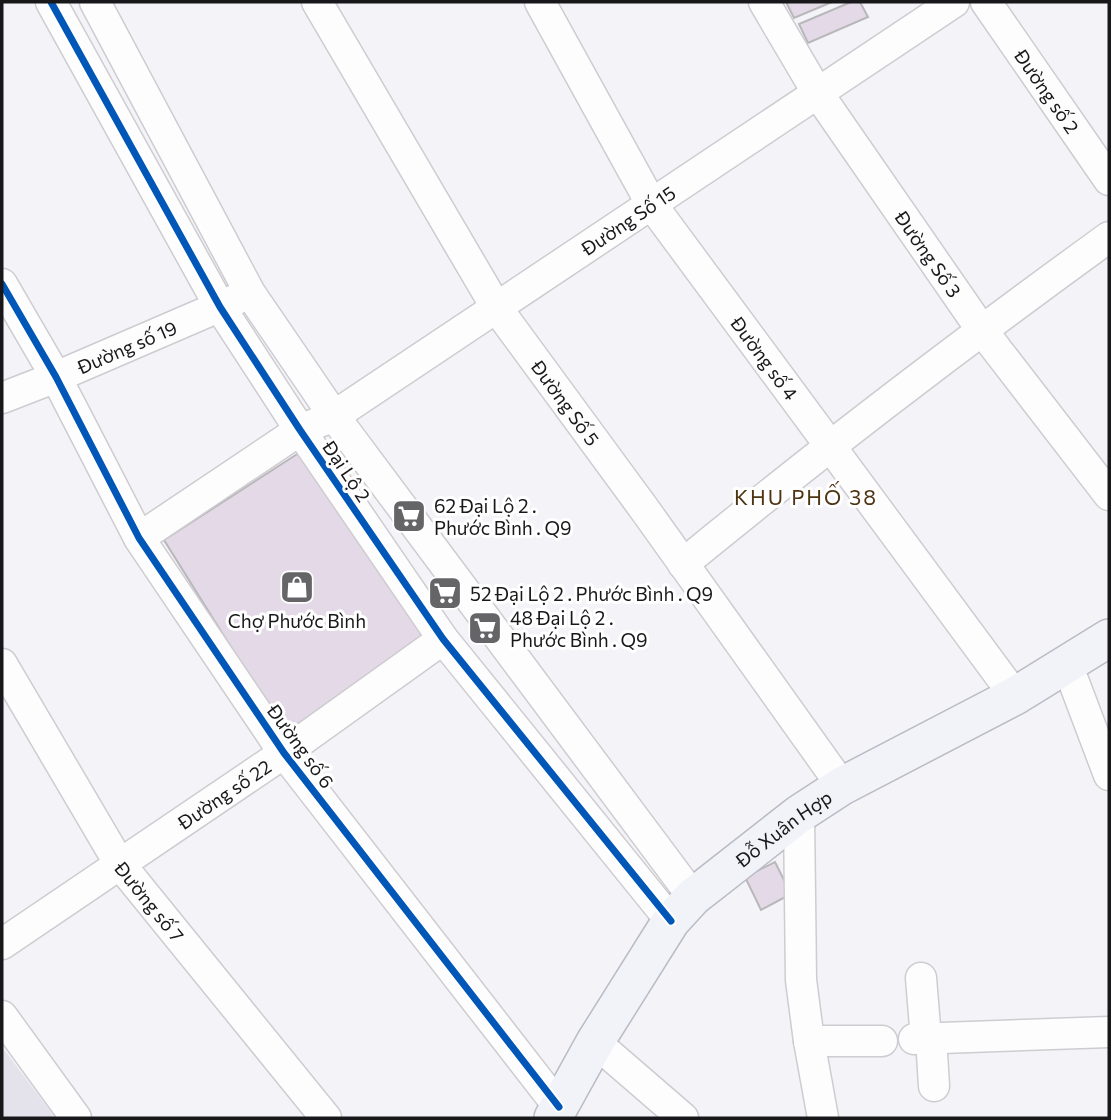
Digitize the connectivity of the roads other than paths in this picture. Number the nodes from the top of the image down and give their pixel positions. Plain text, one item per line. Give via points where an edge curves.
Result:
1 (51, 2) edge
2 (95, 2) edge
3 (317, 2) edge
4 (540, 2) edge
5 (764, 2) edge
6 (954, 2) edge
7 (986, 2) edge
8 (817, 92) junction
9 (1109, 180) edge
10 (652, 205) junction
11 (1109, 237) edge
12 (2, 284) edge
13 (250, 293) junction
14 (220, 307) junction
15 (496, 307) junction
16 (981, 329) junction
17 (56, 377) junction
18 (2, 398) edge
19 (334, 416) junction
20 (300, 430) junction
21 (830, 446) junction
22 (1109, 495) edge
23 (139, 538) junction
24 (683, 564) junction
25 (1109, 638) edge
26 (443, 639) junction
27 (2, 664) edge
28 (1067, 664) junction
29 (1015, 696) junction
30 (284, 753) junction
31 (1109, 775) edge
32 (842, 786) junction
33 (799, 814) junction
34 (119, 863) junction
35 (682, 909) junction
36 (2, 944) edge
37 (921, 978) dead end
38 (2, 1016) edge
39 (1109, 1032) edge
40 (924, 1039) junction
41 (809, 1041) junction
42 (882, 1041) dead end
43 (596, 1042) junction
44 (934, 1086) dead end
45 (556, 1113) edge
46 (71, 1116) edge
47 (326, 1118) edge
48 (683, 1118) edge
49 (823, 1118) edge

1 - 14 street, Đại Lộ 2
2 - 13 street, Đại Lộ 2
3 - 15 street, Đường Số 5
4 - 10 street, Đường số 4
5 - 8 street, Đường Số 3
6 - 8 street, Đường Số 15
7 - 9 street, Đường số 2
8 - 10 street, Đường Số 15
8 - 16 street, Đường Số 3
10 - 15 street, Đường Số 15
10 - 21 street, Đường số 4
11 - 16 street
12 - 17 street
13 - 14 street, Đường số 19
13 - 19 street, Đại Lộ 2
14 - 17 street, Đường số 19
14 - 20 street, Đại Lộ 2
15 - 19 street, Đường Số 15
15 - 24 street, Đường Số 5
16 - 21 street
16 - 22 street, Đường Số 3
17 - 18 street, Đường số 19
17 - 23 street, Đường số 6
19 - 20 street, Đường Số 15
19 - 35 street, Đại Lộ 2
20 - 23 street, Đường Số 15
20 - 26 street, Đại Lộ 2
21 - 24 street
21 - 29 street, Đường số 4
23 - 30 street, Đường số 6
24 - 32 street, Đường Số 5
25 - 28 main road, Đỗ Xuân Hợp
26 - 30 street, Đường số 22
26 - 35 street, Đại Lộ 2
27 - 34 street, Đường số 7
28 - 29 main road, Đỗ Xuân Hợp
28 - 31 street
29 - 32 main road, Đỗ Xuân Hợp
30 - 34 street, Đường số 22
30 - 45 street, Đường số 6
32 - 33 main road, Đỗ Xuân Hợp
33 - 35 main road, Đỗ Xuân Hợp
33 - 41 street via 801,980
34 - 36 street, Đường số 22
34 - 47 street, Đường số 7
35 - 43 main road, Đỗ Xuân Hợp
37 - 40 street
38 - 46 street
39 - 40 street
40 - 44 street
41 - 42 street
41 - 49 street
43 - 45 main road, Đỗ Xuân Hợp
43 - 48 street

